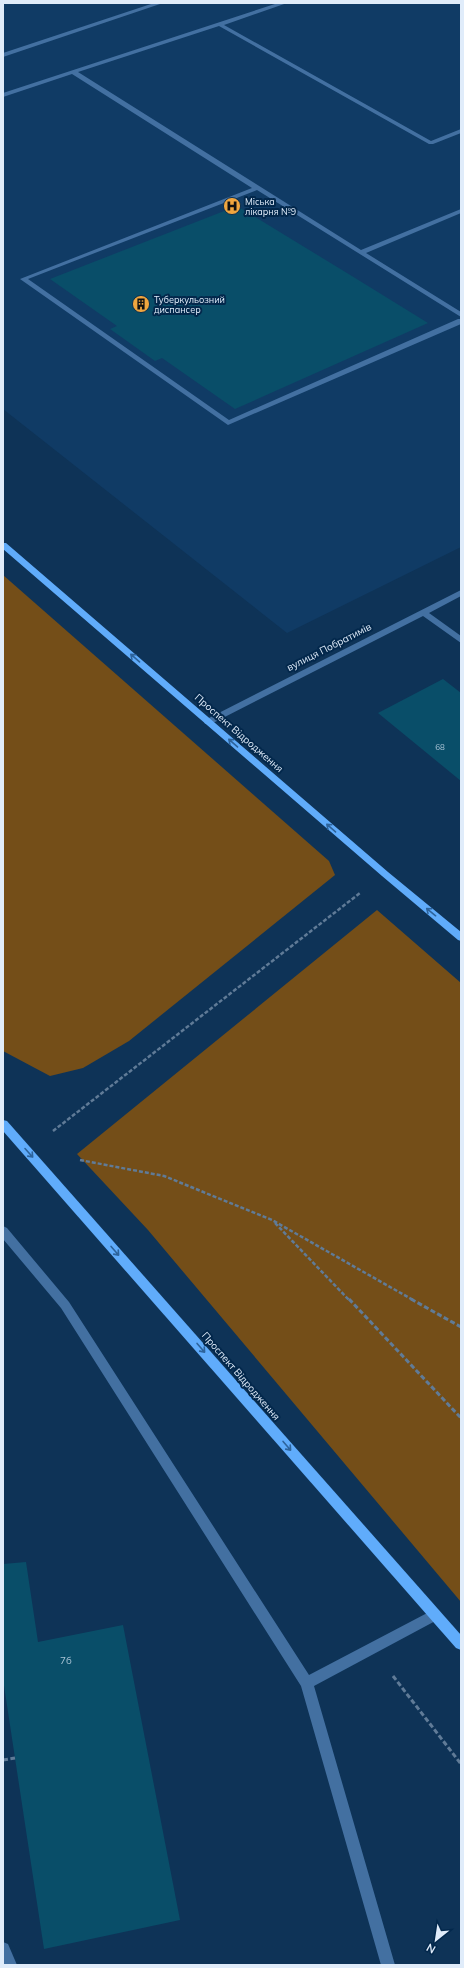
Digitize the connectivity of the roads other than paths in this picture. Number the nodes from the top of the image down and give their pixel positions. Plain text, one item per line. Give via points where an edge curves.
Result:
1 (160, 3) edge
2 (284, 3) edge
3 (219, 24) junction
4 (3, 55) edge
5 (73, 72) junction
6 (3, 95) edge
7 (461, 131) edge
8 (257, 188) junction
9 (461, 211) edge
10 (361, 253) junction
11 (461, 315) edge
12 (461, 321) edge
13 (3, 545) edge
14 (461, 593) edge
15 (423, 612) junction
16 (461, 640) edge
17 (208, 722) junction
18 (461, 937) edge
19 (3, 1124) edge
20 (3, 1231) edge
21 (435, 1614) junction
22 (461, 1644) edge
23 (307, 1683) junction
24 (3, 1950) edge
25 (10, 1965) edge
26 (388, 1965) edge

1 - 4 street
2 - 3 street
3 - 5 street
3 - 7 street via 431,143
5 - 6 street
5 - 8 street
8 - 10 street
8 - 12 street via 23,279 228,423
9 - 10 street
10 - 11 street
17 -> 13 main road, Проспект Відродження
14 - 15 street, вулиця Побратимів
15 - 16 street
15 - 17 street, вулиця Побратимів
18 -> 17 main road, Проспект Відродження
19 -> 21 main road, Проспект Відродження
20 - 23 street via 65,1305
21 - 22 main road, Проспект Відродження
21 - 23 street
23 - 26 street
24 - 25 street

